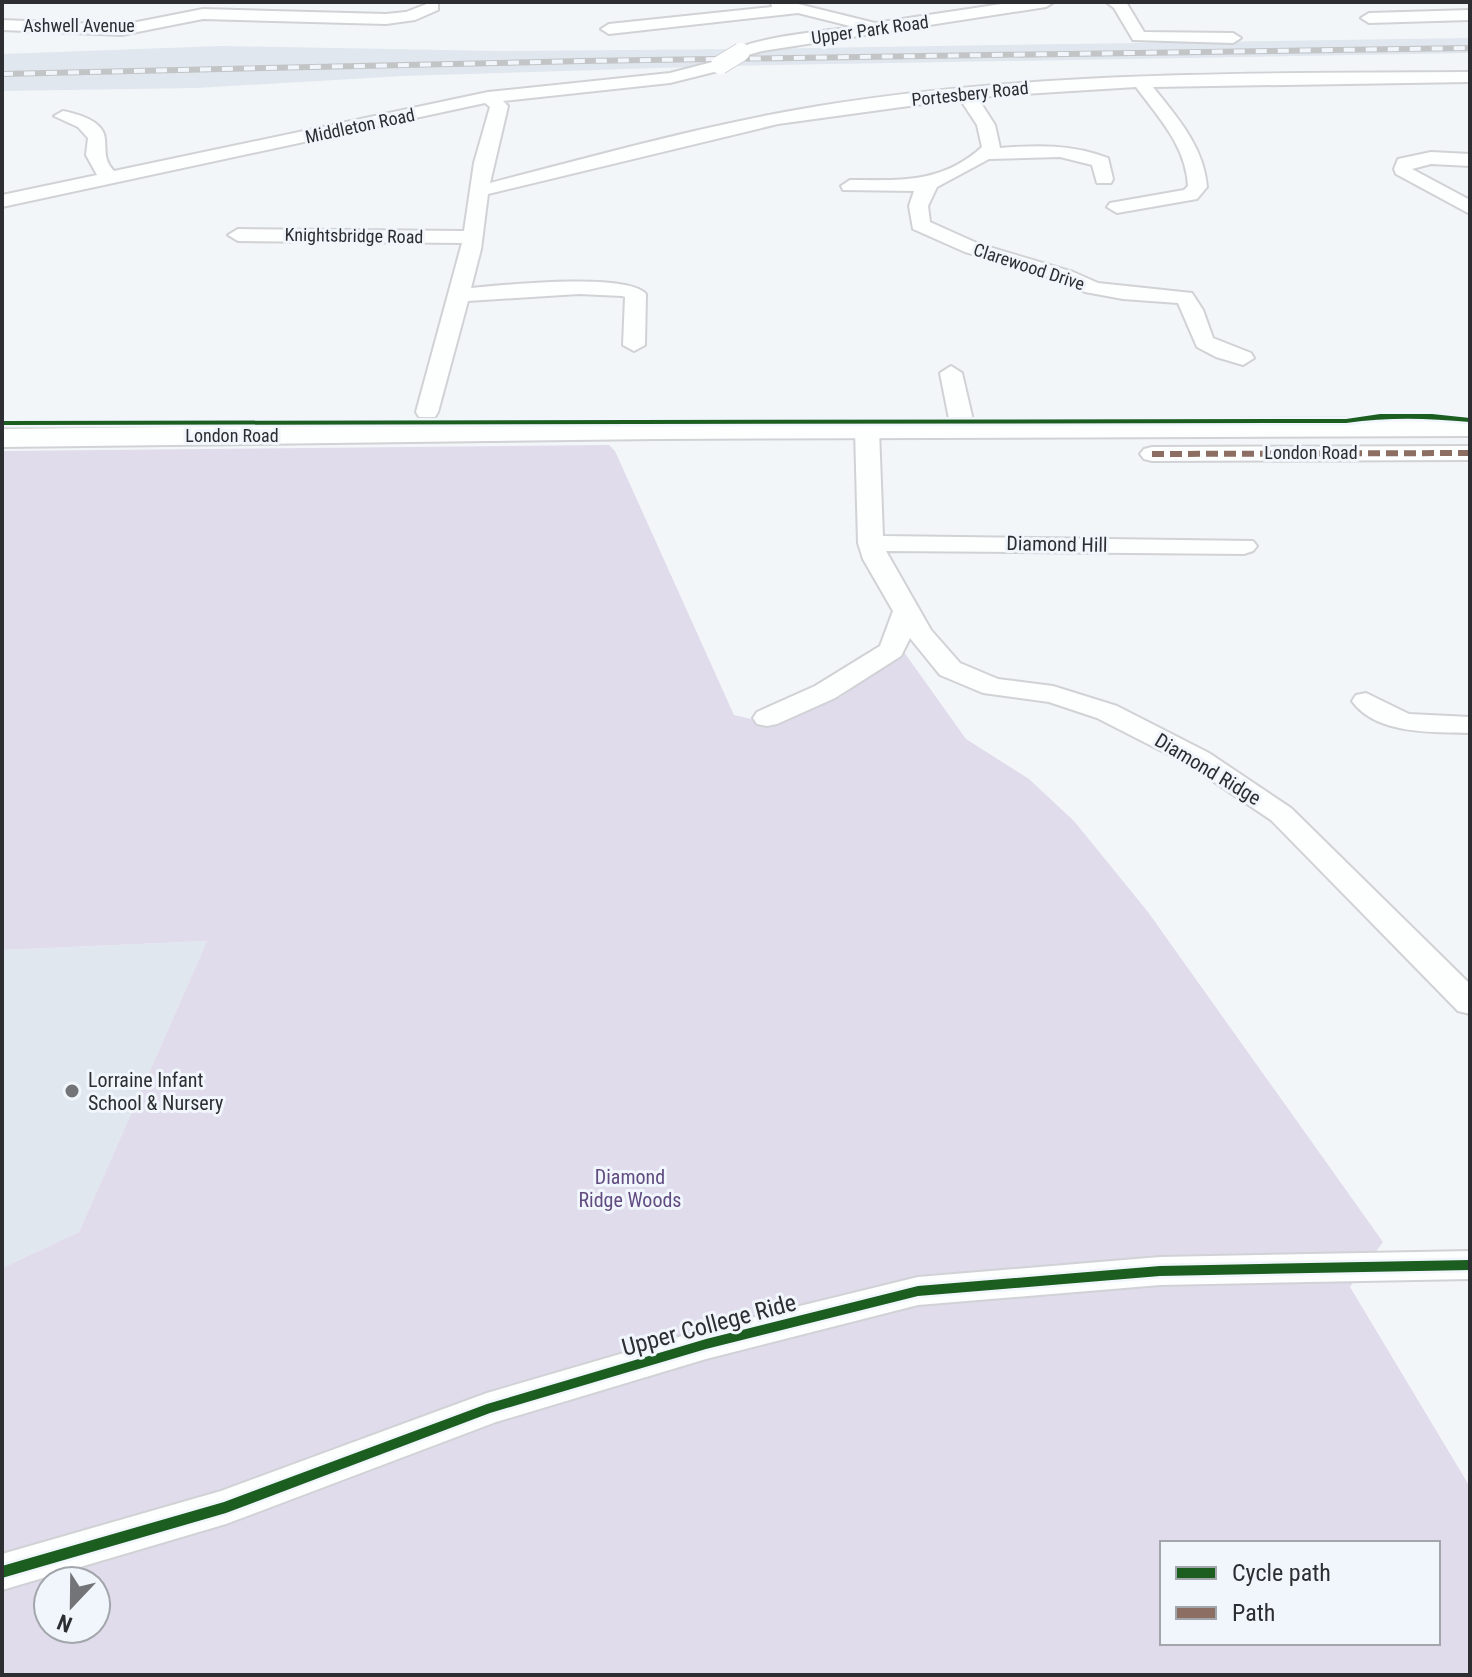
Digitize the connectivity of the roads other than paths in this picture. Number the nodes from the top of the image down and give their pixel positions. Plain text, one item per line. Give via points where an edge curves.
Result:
1 (184, 2) edge
2 (771, 2) edge
3 (1114, 2) edge
4 (1034, 3) edge
5 (432, 7) dead end
6 (796, 9) junction
7 (203, 14) junction
8 (1470, 15) edge
9 (1365, 20) dead end
10 (2, 25) edge
11 (609, 29) dead end
12 (881, 29) junction
13 (1233, 38) dead end
14 (720, 65) joint
15 (1470, 77) edge
16 (1139, 80) junction
17 (965, 94) junction
18 (488, 97) junction
19 (104, 113) dead end
20 (63, 116) dead end
21 (84, 123) junction
22 (986, 154) junction
23 (1470, 160) edge
24 (1104, 179) dead end
25 (111, 180) junction
26 (925, 185) junction
27 (850, 186) dead end
28 (479, 191) junction
29 (2, 201) edge
30 (1117, 207) dead end
31 (1470, 208) edge
32 (238, 235) dead end
33 (471, 237) junction
34 (458, 295) junction
35 (634, 345) dead end
36 (1243, 358) dead end
37 (951, 373) dead end
38 (427, 412) dead end
39 (1470, 427) edge
40 (963, 429) junction
41 (867, 430) junction
42 (2, 438) edge
43 (1470, 453) edge
44 (1152, 454) dead end
45 (871, 543) junction
46 (1244, 546) dead end
47 (906, 611) junction
48 (1366, 701) dead end
49 (767, 718) dead end
50 (1470, 725) edge
51 (1470, 1003) edge
52 (1462, 1264) edge
53 (2, 1572) edge

1 - 7 street
2 - 6 street
3 - 13 street via 1139,37
4 - 12 street, Upper Park Road
5 - 7 street, Ashwell Avenue via 386,19
6 - 11 street
6 - 12 street
7 - 10 street, Ashwell Avenue via 122,30
8 - 9 street
12 - 14 street, Upper Park Road, bridge via 741,52
14 - 18 street, Middleton Road via 670,78
15 - 16 street, Portesbery Road
16 - 17 street, Portesbery Road
16 - 30 street via 1184,142 1199,172 1198,187 1190,195
17 - 22 street via 981,113 991,138
17 - 28 street, Portesbery Road via 726,127
18 - 25 street, Middleton Road
18 - 28 street via 499,106
19 - 21 street
20 - 21 street
21 - 25 street via 97,137 93,151
22 - 24 street via 1086,155 1101,162
22 - 26 street
23 - 31 street via 1415,159 1403,169
25 - 29 street, Middleton Road
26 - 27 street
26 - 36 street, Clarewood Drive via 920,225 972,248 1066,276 1078,285 1185,297 1206,345
28 - 33 street
32 - 33 street, Knightsbridge Road
33 - 34 street
34 - 35 street via 632,291
34 - 38 street
37 - 40 street
39 - 40 main road, London Road
40 - 41 main road, London Road
41 - 42 main road, London Road
41 - 45 street, Diamond Ridge
43 - 44 street, London Road
45 - 46 street, Diamond Hill
45 - 47 street, Diamond Ridge
47 - 49 street via 892,650 825,692
47 - 51 street, Diamond Ridge via 950,669 993,687 1053,694 1107,712 1199,759 1281,814
48 - 50 street via 1410,728
52 - 53 street, Upper College Ride via 1160,1271 918,1291 706,1344 487,1409 226,1507

